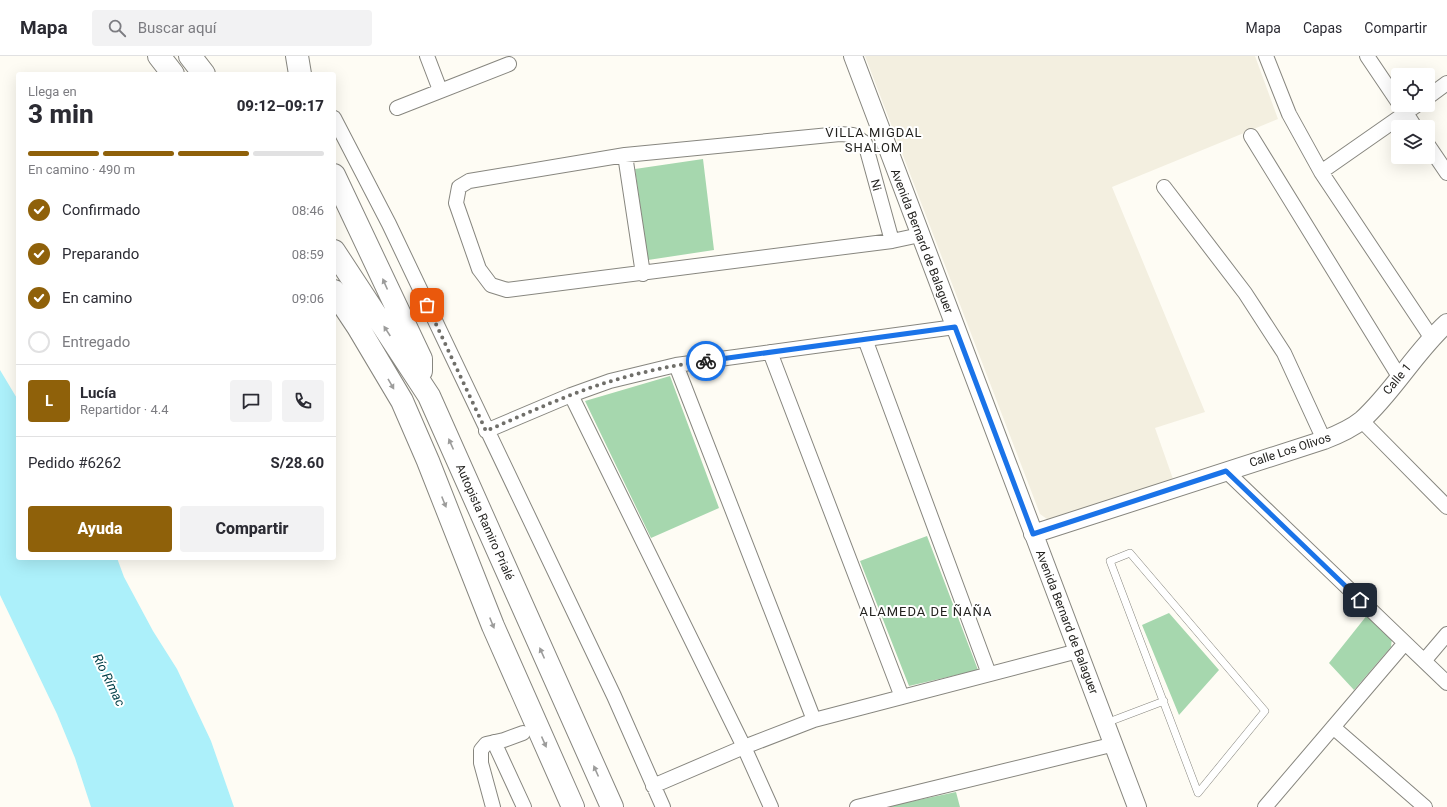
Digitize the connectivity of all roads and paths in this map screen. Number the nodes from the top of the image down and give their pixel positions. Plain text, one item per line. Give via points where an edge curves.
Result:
1 (159, 56) edge
2 (190, 56) edge
3 (297, 56) edge
4 (302, 56) edge
5 (427, 56) edge
6 (853, 56) edge
7 (1266, 56) edge
8 (1366, 56) edge
9 (509, 64) dead end
10 (171, 72) edge
11 (202, 72) edge
12 (300, 72) edge
13 (310, 72) edge
14 (1447, 82) edge
15 (1391, 88) edge
16 (440, 90) junction
17 (1435, 91) edge
18 (397, 108) dead end
19 (1397, 112) edge
20 (336, 122) edge
21 (1251, 136) dead end
22 (625, 155) junction
23 (1435, 155) edge
24 (1322, 172) junction
25 (1447, 173) edge
26 (336, 180) edge
27 (1164, 187) dead end
28 (920, 235) junction
29 (892, 241) junction
30 (336, 255) edge
31 (643, 274) junction
32 (336, 294) edge
33 (1447, 323) edge
34 (955, 327) junction
35 (1431, 337) junction
36 (865, 339) junction
37 (770, 352) junction
38 (676, 365) junction
39 (1400, 378) junction
40 (422, 384) junction
41 (571, 394) junction
42 (1361, 420) junction
43 (486, 431) junction
44 (1324, 440) junction
45 (1226, 471) junction
46 (1447, 507) edge
47 (1033, 534) junction
48 (1447, 634) edge
49 (1404, 644) junction
50 (1078, 651) junction
51 (1424, 662) junction
52 (989, 674) junction
53 (1447, 683) edge
54 (902, 697) junction
55 (1164, 701) junction
56 (814, 720) junction
57 (1106, 723) junction
58 (1333, 727) junction
59 (522, 733) dead end
60 (494, 742) junction
61 (1115, 744) junction
62 (744, 746) junction
63 (653, 786) junction
64 (1272, 804) edge
65 (494, 807) edge
66 (524, 807) edge
67 (572, 807) edge
68 (612, 807) edge
69 (663, 807) edge
70 (771, 807) edge
71 (857, 807) edge
72 (1138, 807) edge
73 (1425, 807) edge

1 - 10 highway
2 - 11 highway
3 - 12 highway
4 - 13 street
5 - 16 street
6 - 28 street, Avenida Bernard de Balaguer
7 - 24 street via 1289,114
8 - 15 street
9 - 16 street
14 - 17 street
16 - 18 street
19 - 24 street
20 - 43 street via 389,224
21 - 39 street
22 - 29 street, Ni via 840,134 853,135 865,143
22 - 31 street
22 - 31 street via 469,181 459,187 456,203 479,269 491,285 507,290
23 - 25 street
24 - 35 street
40 -> 26 highway via 421,358
27 - 44 street via 1245,293 1284,354
28 - 29 street
28 - 34 street, Avenida Bernard de Balaguer
29 - 31 street
40 -> 30 highway, Autopista Ramiro Prialé
32 -> 67 highway via 402,402 493,626
33 - 35 street
34 - 36 street
34 - 47 street, Avenida Bernard de Balaguer
35 - 39 street, Calle 1
36 - 37 street
36 - 52 street
37 - 38 street
37 - 54 street
38 - 41 street via 610,381
38 - 56 street
39 - 42 street, Calle 1
68 -> 40 highway, Autopista Ramiro Prialé via 430,396
41 - 43 street
41 - 62 street
42 - 44 street, Calle Los Olivos
42 - 46 street
43 - 63 street via 614,696
44 - 45 street, Calle Los Olivos
45 - 47 street, Calle Los Olivos
45 - 49 street
47 - 50 street, Avenida Bernard de Balaguer
48 - 51 street
49 - 51 street
49 - 58 street
50 - 52 street
50 - 57 street, Avenida Bernard de Balaguer
51 - 53 street
52 - 54 street
54 - 56 street
55 - 55 lane via 1110,561 1130,553 1265,712 1198,793
55 - 57 lane
56 - 62 street
57 - 61 street, Avenida Bernard de Balaguer
58 - 64 street
58 - 73 street
59 - 60 street
60 - 65 street via 486,744 481,750 481,763
60 - 66 street
61 - 71 street
61 - 72 street, Avenida Bernard de Balaguer
62 - 63 street
62 - 70 street
63 - 69 street

